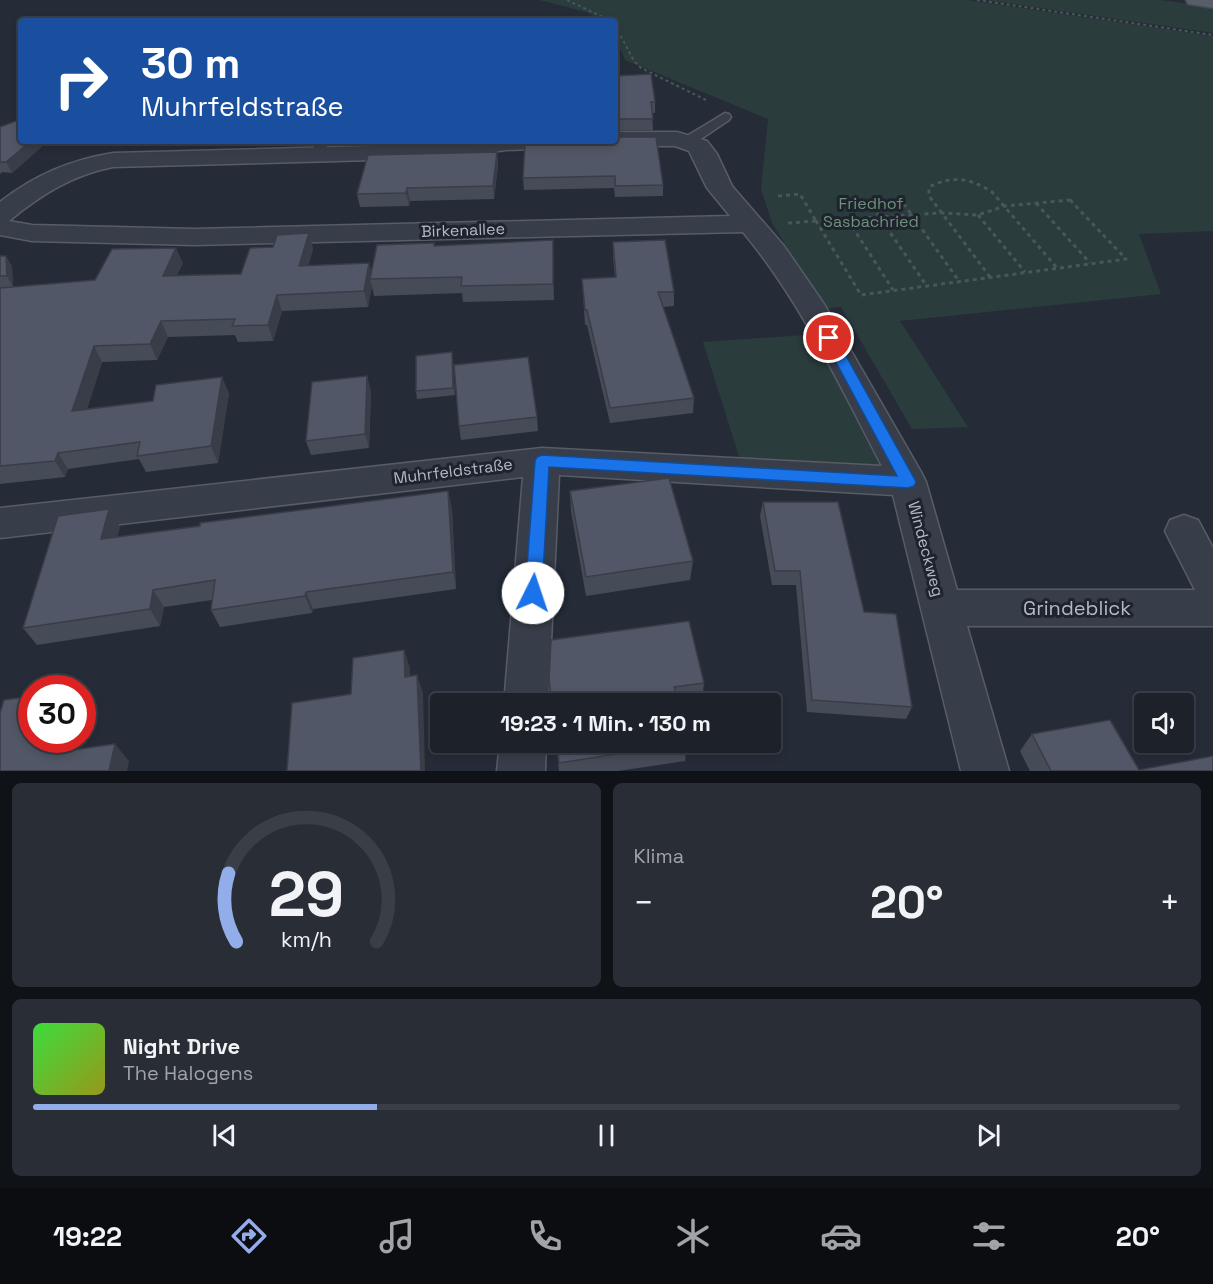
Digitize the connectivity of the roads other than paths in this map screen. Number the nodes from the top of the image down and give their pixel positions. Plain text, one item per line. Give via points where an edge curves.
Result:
1 (1195, 0) edge
2 (1213, 3) edge
3 (724, 117) road end
4 (618, 140) edge
5 (687, 142) junction
6 (499, 144) edge
7 (320, 148) edge
8 (0, 215) edge
9 (749, 224) junction
10 (0, 227) edge
11 (542, 461) junction
12 (908, 482) junction
13 (0, 523) edge
14 (1184, 531) dead end
15 (1213, 586) edge
16 (941, 608) junction
17 (1213, 608) edge
18 (527, 693) edge
19 (522, 753) edge
20 (521, 771) edge
21 (985, 771) edge

1 - 2 main road
3 - 5 lane
4 - 5 street via 657,138
5 - 9 street via 705,154 720,188
6 - 7 street via 447,151
7 - 8 street via 85,164 62,172
9 - 10 street, Birkenallee via 195,237 32,233
9 - 12 street, Windeckweg via 774,252 809,304
11 - 12 street, Muhrfeldstraße
11 - 13 street, Muhrfeldstraße
11 - 18 street
12 - 16 street, Windeckweg
14 - 15 street
16 - 17 street, Grindeblick
16 - 21 street, Windeckweg
19 - 20 street

